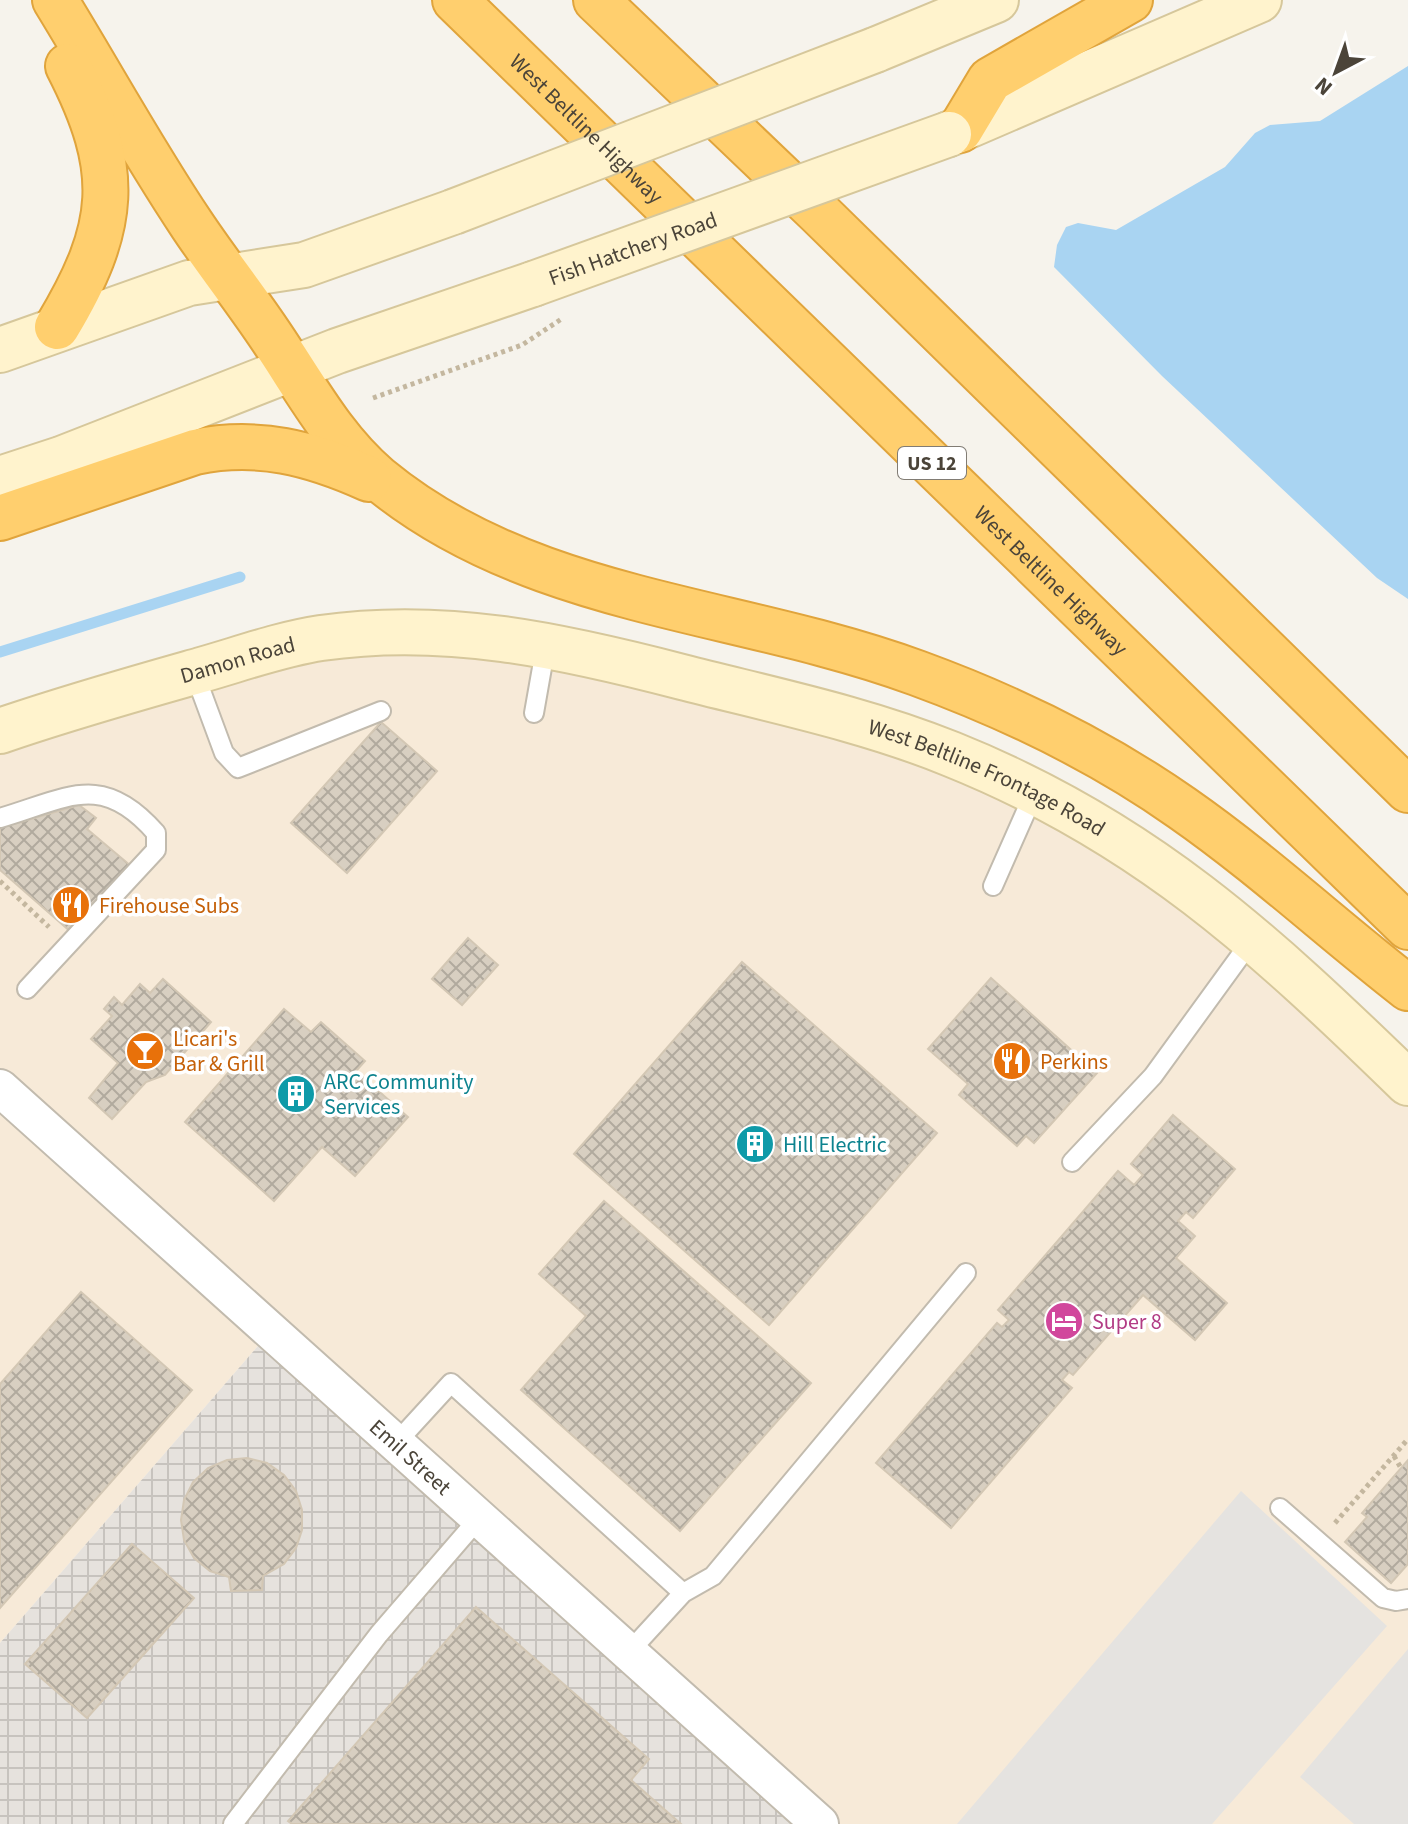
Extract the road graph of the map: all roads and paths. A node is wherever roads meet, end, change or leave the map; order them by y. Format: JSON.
{"nodes":[{"id":1,"x":34,"y":0,"type":"edge"},
{"id":2,"x":55,"y":0,"type":"edge"},
{"id":3,"x":455,"y":0,"type":"edge"},
{"id":4,"x":596,"y":0,"type":"edge"},
{"id":5,"x":642,"y":0,"type":"edge"},
{"id":6,"x":996,"y":0,"type":"edge"},
{"id":7,"x":1130,"y":0,"type":"edge"},
{"id":8,"x":1259,"y":0,"type":"edge"},
{"id":9,"x":712,"y":110,"type":"junction"},
{"id":10,"x":954,"y":132,"type":"junction"},
{"id":11,"x":231,"y":277,"type":"junction"},
{"id":12,"x":567,"y":316,"type":"dead end"},
{"id":13,"x":57,"y":327,"type":"junction"},
{"id":14,"x":0,"y":350,"type":"edge"},
{"id":15,"x":293,"y":369,"type":"junction"},
{"id":16,"x":373,"y":398,"type":"dead end"},
{"id":17,"x":0,"y":479,"type":"edge"},
{"id":18,"x":416,"y":507,"type":"junction"},
{"id":19,"x":0,"y":518,"type":"edge"},
{"id":20,"x":484,"y":634,"type":"joint"},
{"id":21,"x":546,"y":644,"type":"junction"},
{"id":22,"x":194,"y":672,"type":"junction"},
{"id":23,"x":381,"y":711,"type":"dead end"},
{"id":24,"x":534,"y":713,"type":"dead end"},
{"id":25,"x":0,"y":731,"type":"edge"},
{"id":26,"x":1408,"y":790,"type":"edge"},
{"id":27,"x":1035,"y":791,"type":"junction"},
{"id":28,"x":0,"y":818,"type":"edge"},
{"id":29,"x":0,"y":881,"type":"edge"},
{"id":30,"x":993,"y":886,"type":"dead end"},
{"id":31,"x":1408,"y":927,"type":"edge"},
{"id":32,"x":1254,"y":937,"type":"junction"},
{"id":33,"x":69,"y":944,"type":"junction"},
{"id":34,"x":1408,"y":988,"type":"edge"},
{"id":35,"x":27,"y":989,"type":"dead end"},
{"id":36,"x":1408,"y":1083,"type":"edge"},
{"id":37,"x":0,"y":1088,"type":"edge"},
{"id":38,"x":1072,"y":1162,"type":"dead end"},
{"id":39,"x":966,"y":1273,"type":"dead end"},
{"id":40,"x":1408,"y":1439,"type":"edge"},
{"id":41,"x":396,"y":1443,"type":"junction"},
{"id":42,"x":1394,"y":1456,"type":"junction"},
{"id":43,"x":1401,"y":1468,"type":"dead end"},
{"id":44,"x":1280,"y":1508,"type":"dead end"},
{"id":45,"x":479,"y":1518,"type":"junction"},
{"id":46,"x":1319,"y":1541,"type":"junction"},
{"id":47,"x":683,"y":1593,"type":"junction"},
{"id":48,"x":1408,"y":1599,"type":"edge"},
{"id":49,"x":628,"y":1653,"type":"junction"},
{"id":50,"x":233,"y":1824,"type":"edge"},
{"id":51,"x":820,"y":1824,"type":"edge"}],
"edges":[{"from":1,"to":13,"type":"highway"},
{"from":2,"to":11,"type":"highway"},
{"from":3,"to":31,"type":"highway","name":"West Beltline Highway","number":"US 12"},
{"from":4,"to":9,"type":"highway"},
{"from":5,"to":9,"type":"highway"},
{"from":6,"to":11,"type":"main road","bridge":true},
{"from":7,"to":10,"type":"highway"},
{"from":8,"to":10,"type":"main road","name":"Fish Hatchery Road"},
{"from":9,"to":26,"type":"highway"},
{"from":10,"to":15,"type":"main road","name":"Fish Hatchery Road","bridge":true},
{"from":11,"to":13,"type":"main road"},
{"from":11,"to":15,"type":"highway"},
{"from":12,"to":16,"type":"path"},
{"from":13,"to":14,"type":"main road"},
{"from":15,"to":17,"type":"main road","name":"Fish Hatchery Road"},
{"from":15,"to":18,"type":"highway"},
{"from":18,"to":19,"type":"highway"},
{"from":18,"to":34,"type":"highway"},
{"from":20,"to":21,"type":"main road","name":"West Beltline Frontage Road"},
{"from":20,"to":22,"type":"main road","name":"Damon Road"},
{"from":21,"to":24,"type":"lane"},
{"from":21,"to":27,"type":"main road","name":"West Beltline Frontage Road"},
{"from":22,"to":23,"type":"lane"},
{"from":22,"to":25,"type":"main road","name":"Damon Road"},
{"from":27,"to":30,"type":"lane"},
{"from":27,"to":32,"type":"main road","name":"West Beltline Frontage Road"},
{"from":28,"to":33,"type":"lane"},
{"from":29,"to":33,"type":"path"},
{"from":32,"to":36,"type":"main road","name":"West Beltline Frontage Road"},
{"from":32,"to":38,"type":"lane"},
{"from":33,"to":35,"type":"lane"},
{"from":37,"to":41,"type":"street","name":"Emil Street"},
{"from":39,"to":47,"type":"lane"},
{"from":40,"to":42,"type":"path"},
{"from":41,"to":45,"type":"street","name":"Emil Street"},
{"from":41,"to":47,"type":"lane"},
{"from":42,"to":43,"type":"path"},
{"from":42,"to":46,"type":"path"},
{"from":44,"to":46,"type":"lane"},
{"from":45,"to":49,"type":"street","name":"Emil Street"},
{"from":45,"to":50,"type":"lane"},
{"from":46,"to":48,"type":"lane"},
{"from":47,"to":49,"type":"lane"},
{"from":49,"to":51,"type":"street","name":"Emil Street"}]}
